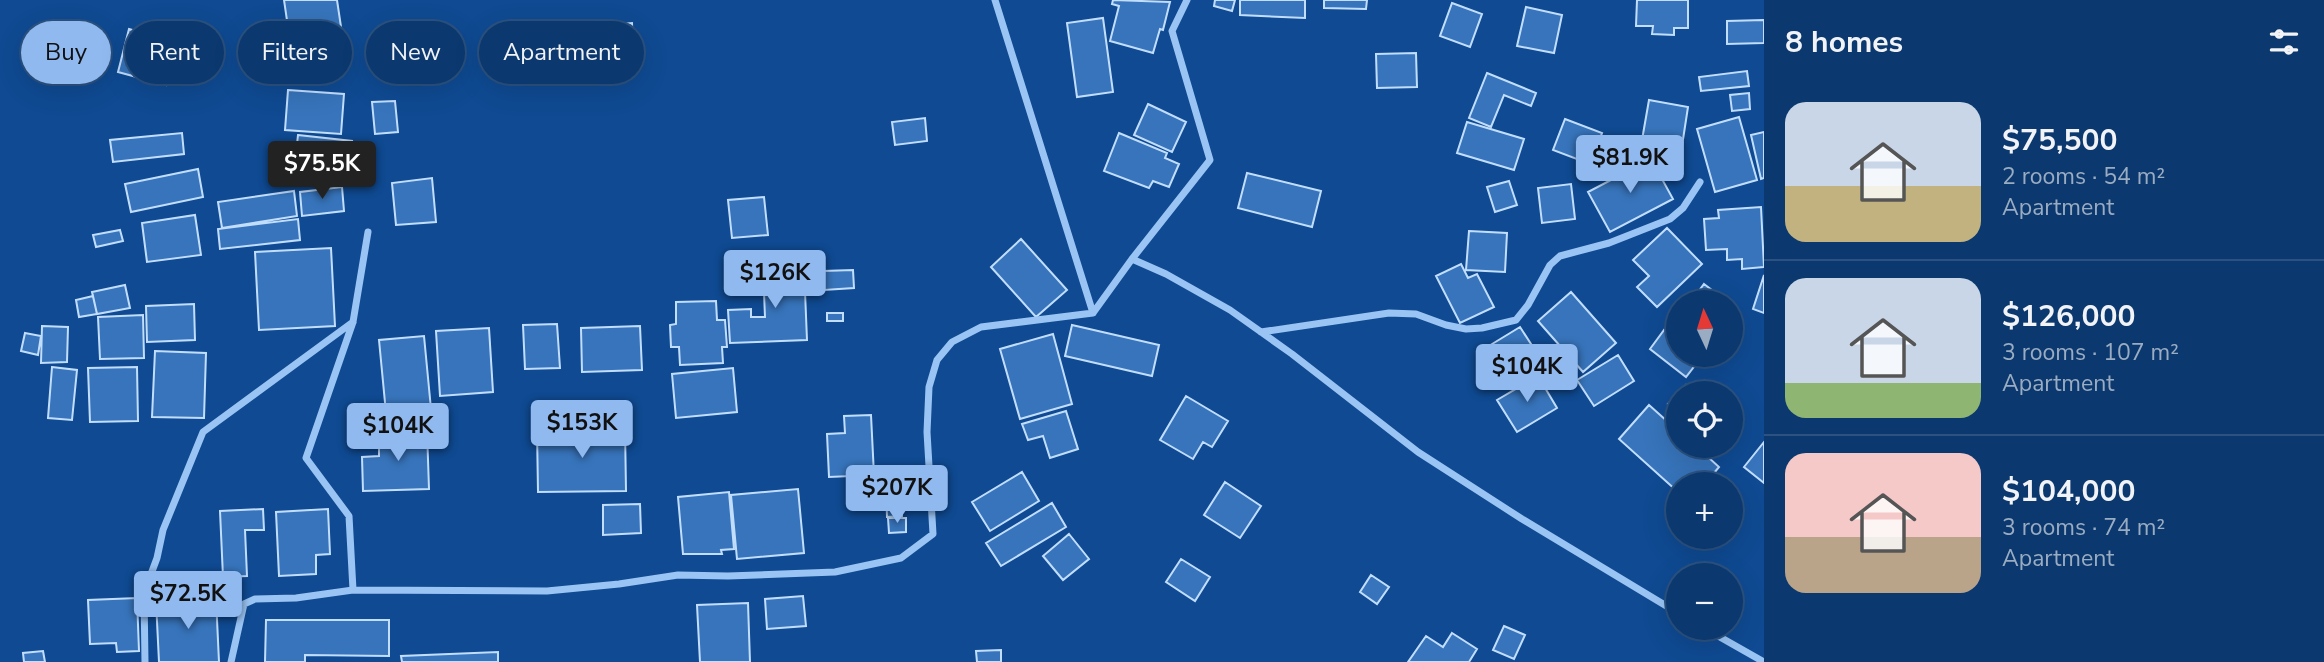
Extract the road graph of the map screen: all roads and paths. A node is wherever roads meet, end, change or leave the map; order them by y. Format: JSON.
{"nodes":[{"id":1,"x":995,"y":0,"type":"edge"},
{"id":2,"x":1187,"y":0,"type":"edge"},
{"id":3,"x":1700,"y":182,"type":"dead end"},
{"id":4,"x":368,"y":232,"type":"dead end"},
{"id":5,"x":1132,"y":259,"type":"junction"},
{"id":6,"x":1093,"y":313,"type":"junction"},
{"id":7,"x":353,"y":322,"type":"junction"},
{"id":8,"x":1261,"y":332,"type":"junction"},
{"id":9,"x":353,"y":590,"type":"junction"},
{"id":10,"x":1666,"y":606,"type":"edge"},
{"id":11,"x":1725,"y":640,"type":"edge"},
{"id":12,"x":145,"y":662,"type":"edge"},
{"id":13,"x":231,"y":662,"type":"edge"},
{"id":14,"x":1764,"y":662,"type":"edge"}],
"edges":[{"from":1,"to":6,"type":"street"},
{"from":2,"to":5,"type":"street"},
{"from":3,"to":8,"type":"street"},
{"from":4,"to":7,"type":"street"},
{"from":5,"to":6,"type":"street"},
{"from":5,"to":8,"type":"street"},
{"from":6,"to":9,"type":"street"},
{"from":7,"to":9,"type":"street"},
{"from":7,"to":12,"type":"street"},
{"from":8,"to":10,"type":"street"},
{"from":9,"to":13,"type":"street"},
{"from":11,"to":14,"type":"street"}]}
